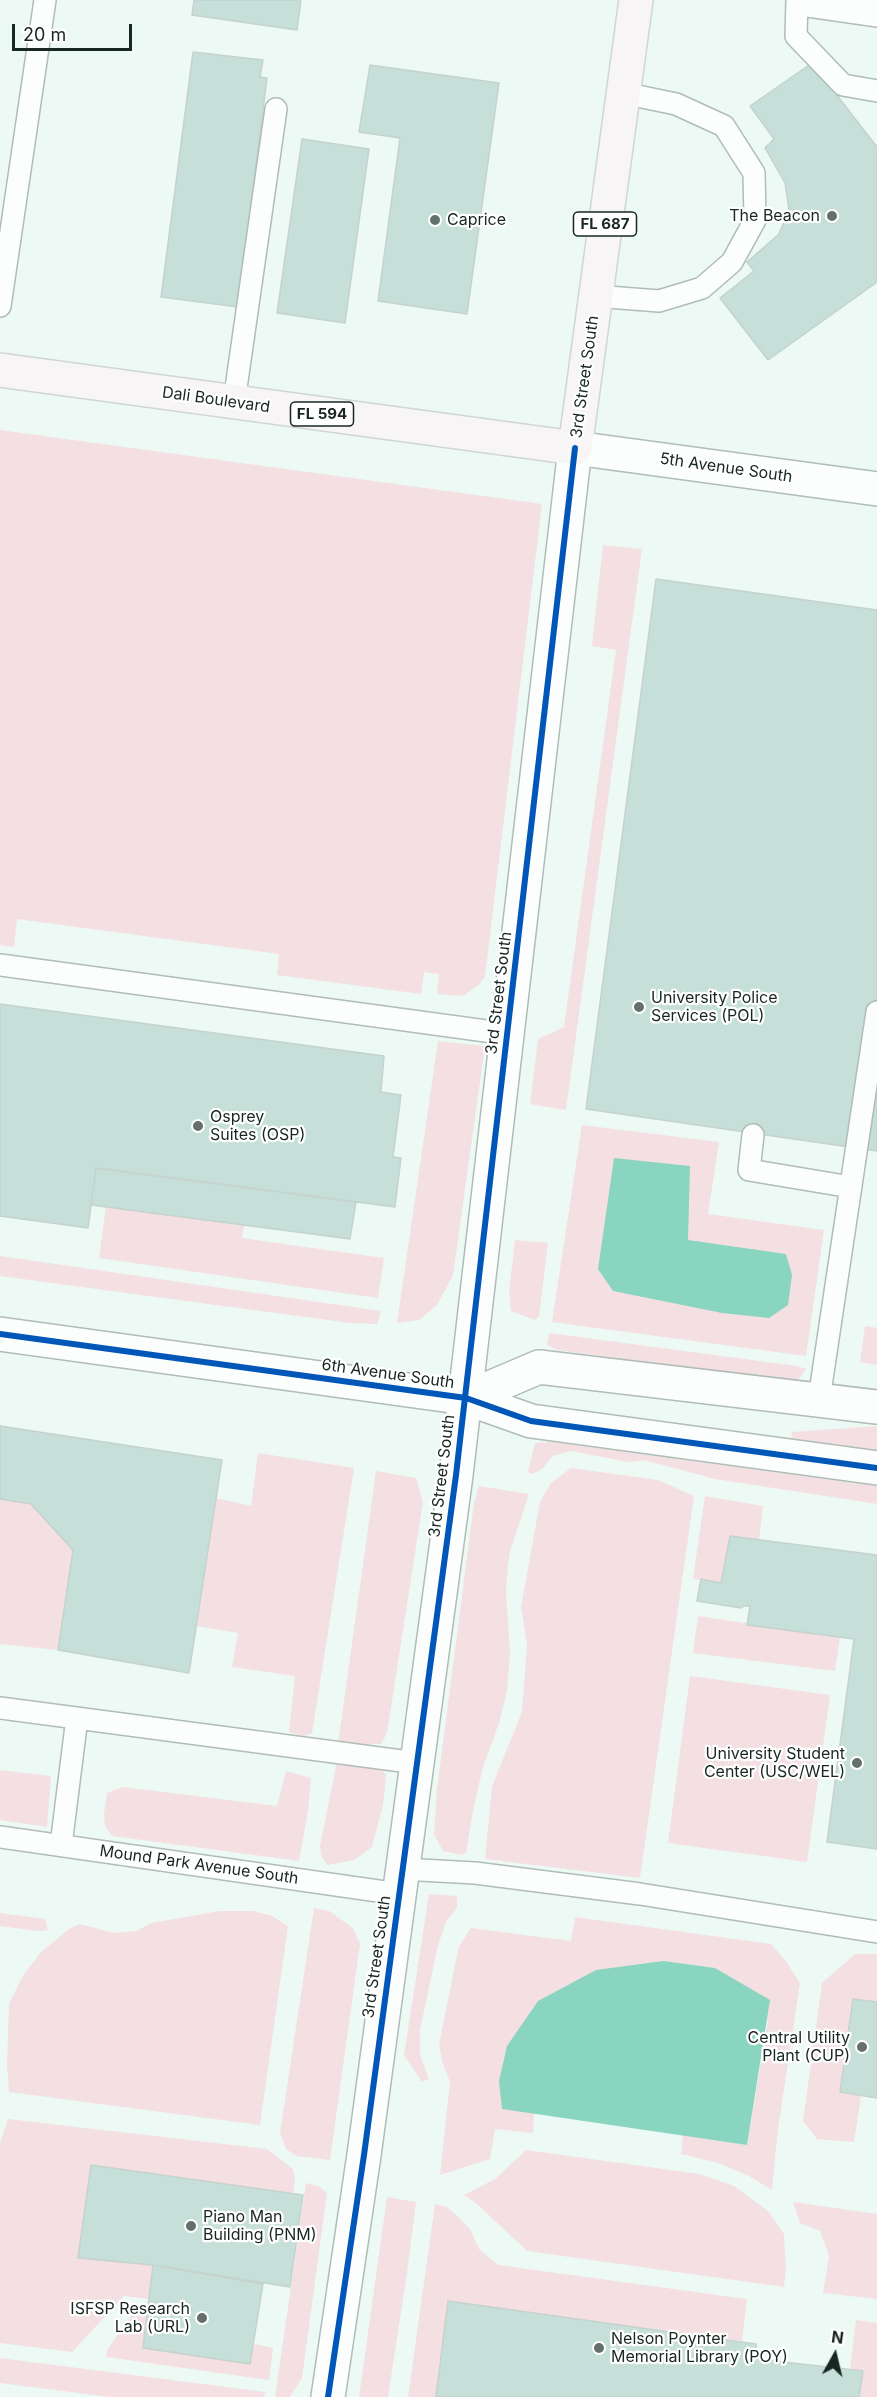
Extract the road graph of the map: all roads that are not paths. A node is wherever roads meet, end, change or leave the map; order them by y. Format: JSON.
{"nodes":[{"id":1,"x":45,"y":0,"type":"edge"},
{"id":2,"x":636,"y":0,"type":"edge"},
{"id":3,"x":797,"y":0,"type":"edge"},
{"id":4,"x":807,"y":0,"type":"edge"},
{"id":5,"x":877,"y":9,"type":"edge"},
{"id":6,"x":877,"y":91,"type":"edge"},
{"id":7,"x":623,"y":93,"type":"junction"},
{"id":8,"x":276,"y":109,"type":"dead end"},
{"id":9,"x":595,"y":296,"type":"junction"},
{"id":10,"x":0,"y":306,"type":"edge"},
{"id":11,"x":0,"y":370,"type":"edge"},
{"id":12,"x":234,"y":402,"type":"junction"},
{"id":13,"x":575,"y":448,"type":"junction"},
{"id":14,"x":877,"y":489,"type":"edge"},
{"id":15,"x":0,"y":965,"type":"edge"},
{"id":16,"x":877,"y":1012,"type":"edge"},
{"id":17,"x":508,"y":1034,"type":"junction"},
{"id":18,"x":753,"y":1135,"type":"dead end"},
{"id":19,"x":851,"y":1187,"type":"junction"},
{"id":20,"x":0,"y":1334,"type":"edge"},
{"id":21,"x":466,"y":1398,"type":"junction"},
{"id":22,"x":819,"y":1400,"type":"junction"},
{"id":23,"x":877,"y":1407,"type":"edge"},
{"id":24,"x":877,"y":1468,"type":"edge"},
{"id":25,"x":0,"y":1708,"type":"edge"},
{"id":26,"x":77,"y":1718,"type":"junction"},
{"id":27,"x":417,"y":1763,"type":"junction"},
{"id":28,"x":0,"y":1837,"type":"edge"},
{"id":29,"x":62,"y":1845,"type":"junction"},
{"id":30,"x":401,"y":1882,"type":"junction"},
{"id":31,"x":877,"y":1932,"type":"edge"},
{"id":32,"x":328,"y":2397,"type":"edge"}],
"edges":[{"from":1,"to":10,"type":"lane"},
{"from":2,"to":7,"type":"main road","name":"3rd Street South","number":"FL 687"},
{"from":3,"to":6,"type":"lane"},
{"from":4,"to":5,"type":"street"},
{"from":7,"to":9,"type":"main road","name":"3rd Street South","number":"FL 687"},
{"from":7,"to":9,"type":"lane"},
{"from":8,"to":12,"type":"lane"},
{"from":9,"to":13,"type":"main road","name":"3rd Street South","number":"FL 687"},
{"from":11,"to":12,"type":"main road","name":"Dali Boulevard","number":"FL 594"},
{"from":12,"to":13,"type":"main road","name":"Dali Boulevard","number":"FL 594"},
{"from":13,"to":14,"type":"street","name":"5th Avenue South"},
{"from":13,"to":17,"type":"street","name":"3rd Street South"},
{"from":15,"to":17,"type":"lane"},
{"from":16,"to":19,"type":"lane"},
{"from":17,"to":21,"type":"street","name":"3rd Street South"},
{"from":18,"to":19,"type":"lane"},
{"from":19,"to":22,"type":"lane"},
{"from":20,"to":21,"type":"street","name":"6th Avenue South"},
{"from":21,"to":22,"type":"street","name":"6th Avenue South"},
{"from":21,"to":24,"type":"street","name":"6th Avenue South"},
{"from":21,"to":27,"type":"street","name":"3rd Street South"},
{"from":22,"to":23,"type":"street","name":"6th Avenue South"},
{"from":25,"to":26,"type":"lane"},
{"from":26,"to":27,"type":"lane"},
{"from":26,"to":29,"type":"lane"},
{"from":27,"to":30,"type":"street","name":"3rd Street South"},
{"from":28,"to":29,"type":"lane","name":"Mound Park Avenue South"},
{"from":29,"to":30,"type":"lane","name":"Mound Park Avenue South"},
{"from":30,"to":31,"type":"lane","name":"Mound Park Avenue South"},
{"from":30,"to":32,"type":"street","name":"3rd Street South"}]}
